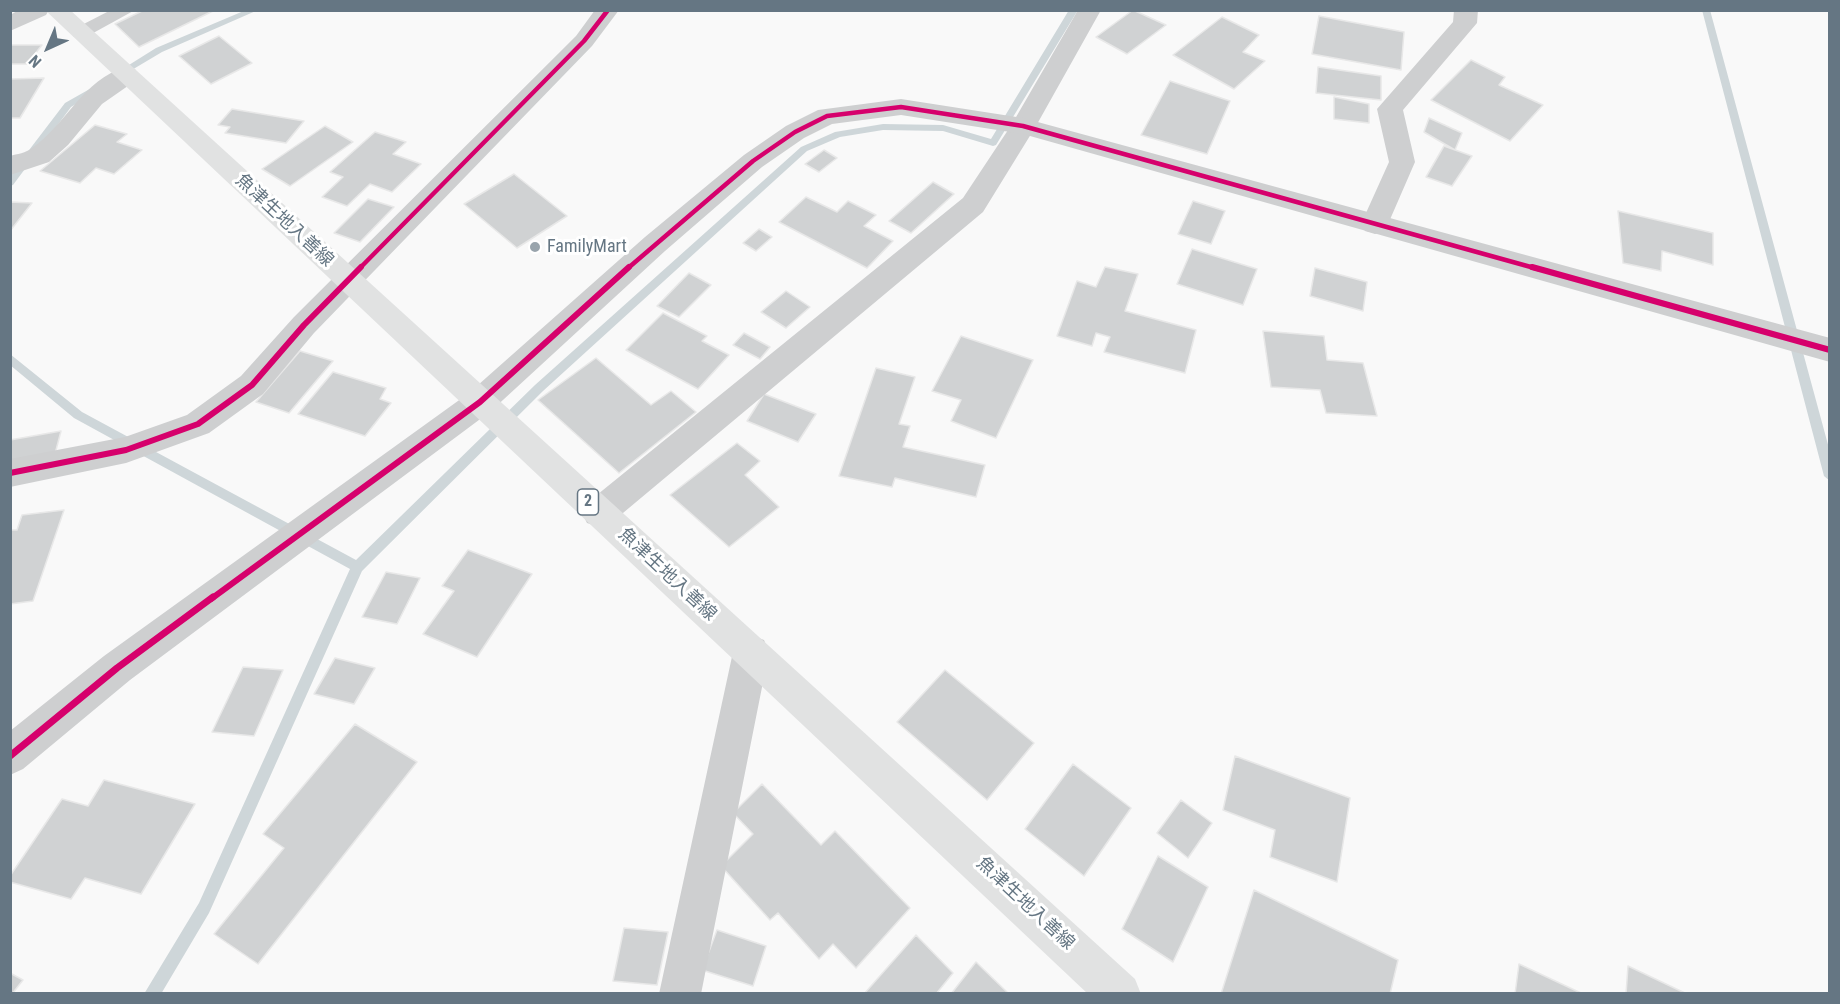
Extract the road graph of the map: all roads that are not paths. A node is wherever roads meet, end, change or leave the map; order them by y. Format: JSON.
{"nodes":[{"id":1,"x":38,"y":10,"type":"edge"},
{"id":2,"x":56,"y":10,"type":"edge"},
{"id":3,"x":126,"y":10,"type":"edge"},
{"id":4,"x":608,"y":10,"type":"edge"},
{"id":5,"x":1090,"y":10,"type":"edge"},
{"id":6,"x":1466,"y":10,"type":"edge"},
{"id":7,"x":10,"y":24,"type":"edge"},
{"id":8,"x":80,"y":33,"type":"junction"},
{"id":9,"x":126,"y":75,"type":"junction"},
{"id":10,"x":1023,"y":126,"type":"junction"},
{"id":11,"x":10,"y":166,"type":"edge"},
{"id":12,"x":1375,"y":224,"type":"junction"},
{"id":13,"x":349,"y":280,"type":"junction"},
{"id":14,"x":1830,"y":350,"type":"edge"},
{"id":15,"x":480,"y":402,"type":"junction"},
{"id":16,"x":10,"y":473,"type":"edge"},
{"id":17,"x":599,"y":513,"type":"junction"},
{"id":18,"x":751,"y":652,"type":"junction"},
{"id":19,"x":10,"y":756,"type":"edge"},
{"id":20,"x":680,"y":993,"type":"edge"},
{"id":21,"x":1120,"y":993,"type":"edge"}],
"edges":[{"from":1,"to":7,"type":"street"},
{"from":2,"to":8,"type":"main road","name":"魚津生地入善線","number":"2"},
{"from":3,"to":8,"type":"lane"},
{"from":4,"to":13,"type":"street"},
{"from":5,"to":10,"type":"street"},
{"from":6,"to":12,"type":"street"},
{"from":8,"to":9,"type":"main road","name":"魚津生地入善線","number":"2"},
{"from":9,"to":11,"type":"street"},
{"from":9,"to":13,"type":"main road","name":"魚津生地入善線","number":"2"},
{"from":10,"to":12,"type":"street"},
{"from":10,"to":15,"type":"street"},
{"from":10,"to":17,"type":"street"},
{"from":12,"to":14,"type":"street"},
{"from":13,"to":15,"type":"main road","name":"魚津生地入善線","number":"2"},
{"from":13,"to":16,"type":"street"},
{"from":15,"to":17,"type":"main road","name":"魚津生地入善線","number":"2"},
{"from":15,"to":19,"type":"street"},
{"from":17,"to":18,"type":"main road","name":"魚津生地入善線","number":"2"},
{"from":18,"to":20,"type":"street"},
{"from":18,"to":21,"type":"main road","name":"魚津生地入善線","number":"2"}]}
